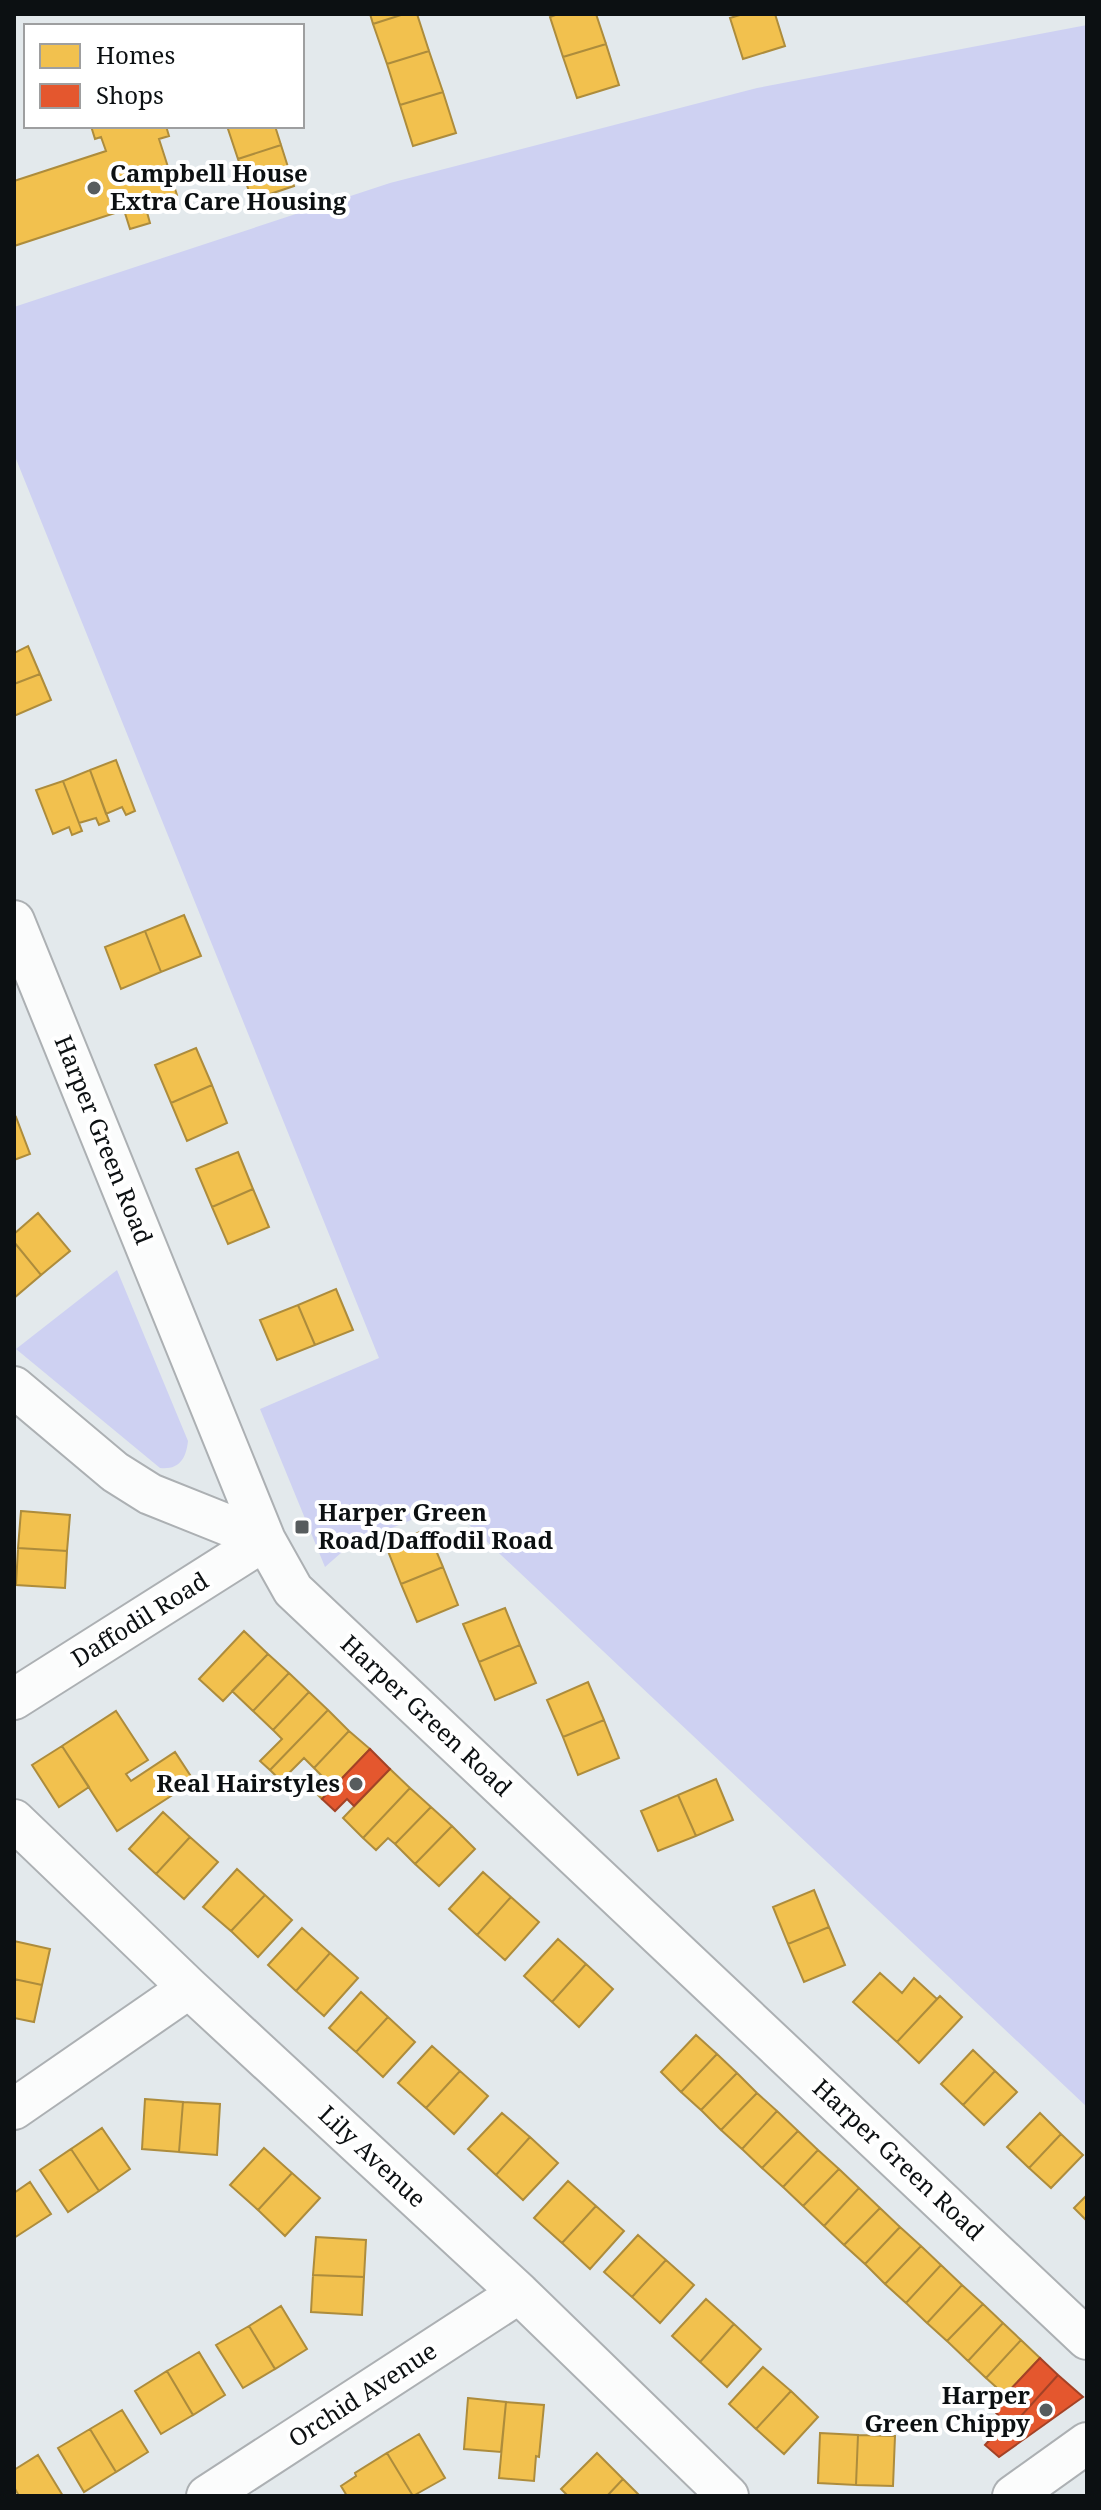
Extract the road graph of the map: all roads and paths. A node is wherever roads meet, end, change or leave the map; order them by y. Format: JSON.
{"nodes":[{"id":1,"x":14,"y":921,"type":"edge"},
{"id":2,"x":14,"y":1387,"type":"edge"},
{"id":3,"x":265,"y":1540,"type":"junction"},
{"id":4,"x":14,"y":1699,"type":"edge"},
{"id":5,"x":14,"y":1820,"type":"edge"},
{"id":6,"x":189,"y":1988,"type":"junction"},
{"id":7,"x":14,"y":2109,"type":"edge"},
{"id":8,"x":519,"y":2293,"type":"junction"},
{"id":9,"x":1087,"y":2339,"type":"edge"},
{"id":10,"x":1087,"y":2443,"type":"edge"},
{"id":11,"x":207,"y":2496,"type":"edge"},
{"id":12,"x":728,"y":2496,"type":"edge"},
{"id":13,"x":1013,"y":2496,"type":"edge"}],
"edges":[{"from":1,"to":3,"type":"street","name":"Harper Green Road"},
{"from":2,"to":3,"type":"street"},
{"from":3,"to":4,"type":"street","name":"Daffodil Road"},
{"from":3,"to":9,"type":"street","name":"Harper Green Road"},
{"from":5,"to":6,"type":"street","name":"Lily Avenue"},
{"from":6,"to":7,"type":"street"},
{"from":6,"to":8,"type":"street","name":"Lily Avenue"},
{"from":8,"to":11,"type":"street","name":"Orchid Avenue"},
{"from":8,"to":12,"type":"street","name":"Lily Avenue"},
{"from":10,"to":13,"type":"street"}]}
